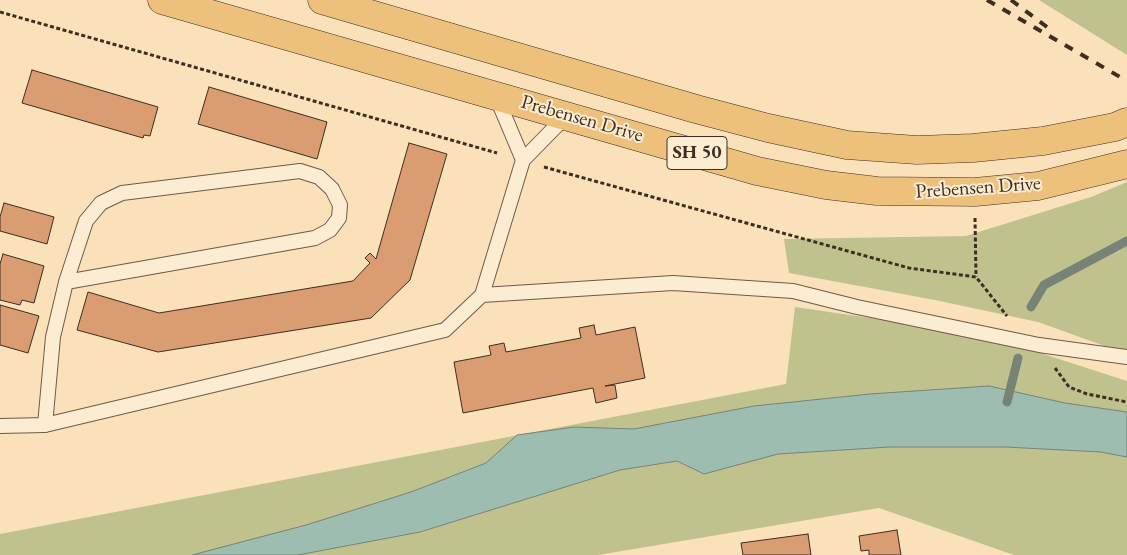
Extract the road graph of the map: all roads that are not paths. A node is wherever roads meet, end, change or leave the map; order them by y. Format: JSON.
{"nodes":[{"id":1,"x":162,"y":0,"type":"edge"},
{"id":2,"x":322,"y":0,"type":"edge"},
{"id":3,"x":495,"y":94,"type":"junction"},
{"id":4,"x":567,"y":115,"type":"junction"},
{"id":5,"x":1127,"y":122,"type":"edge"},
{"id":6,"x":523,"y":160,"type":"junction"},
{"id":7,"x":1127,"y":164,"type":"edge"},
{"id":8,"x":66,"y":282,"type":"junction"},
{"id":9,"x":482,"y":295,"type":"junction"},
{"id":10,"x":1127,"y":358,"type":"edge"},
{"id":11,"x":44,"y":425,"type":"junction"},
{"id":12,"x":0,"y":426,"type":"edge"}],
"edges":[{"from":1,"to":3,"type":"main road","name":"Prebensen Drive","number":"SH 50"},
{"from":2,"to":5,"type":"main road","name":"Prebensen Drive","number":"SH 50"},
{"from":3,"to":4,"type":"main road","name":"Prebensen Drive","number":"SH 50"},
{"from":3,"to":6,"type":"lane"},
{"from":4,"to":6,"type":"lane"},
{"from":4,"to":7,"type":"main road","name":"Prebensen Drive","number":"SH 50"},
{"from":6,"to":9,"type":"lane"},
{"from":8,"to":8,"type":"lane"},
{"from":8,"to":11,"type":"lane"},
{"from":9,"to":10,"type":"lane"},
{"from":9,"to":11,"type":"lane"},
{"from":11,"to":12,"type":"lane"}]}
